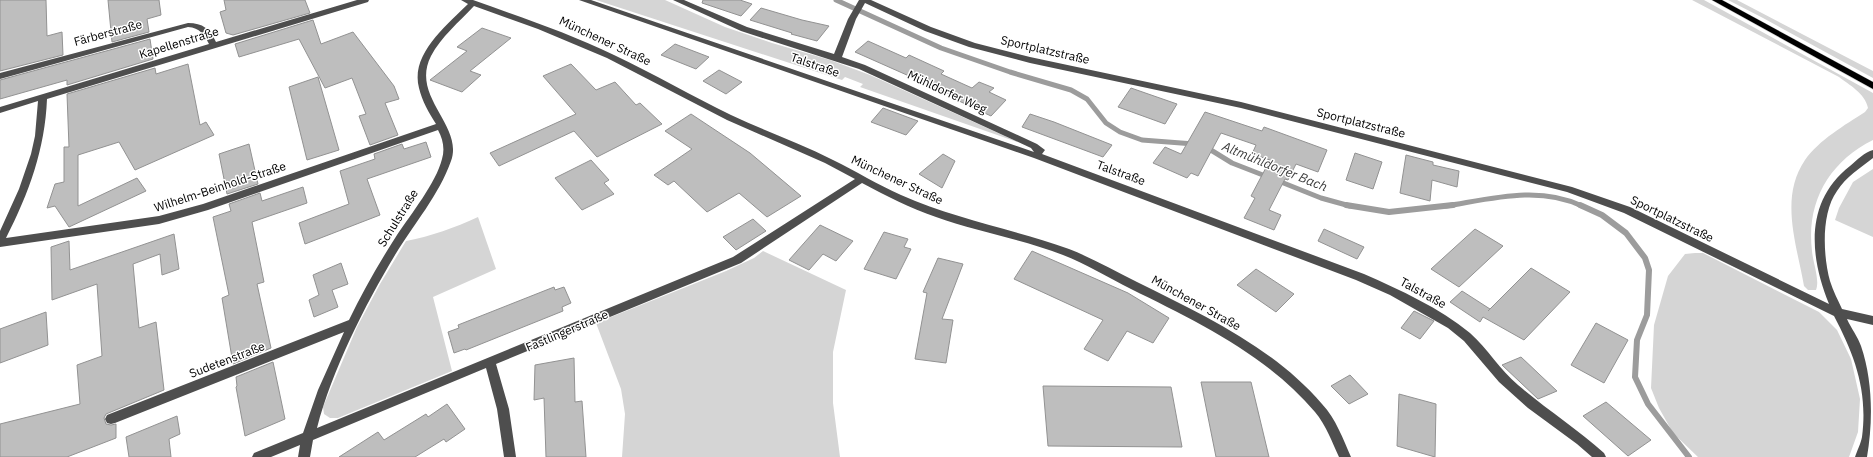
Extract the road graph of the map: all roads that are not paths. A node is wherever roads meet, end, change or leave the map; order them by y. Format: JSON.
{"nodes":[{"id":1,"x":365,"y":0,"type":"edge"},
{"id":2,"x":583,"y":0,"type":"edge"},
{"id":3,"x":677,"y":0,"type":"edge"},
{"id":4,"x":1716,"y":0,"type":"edge"},
{"id":5,"x":863,"y":1,"type":"edge"},
{"id":6,"x":469,"y":2,"type":"edge"},
{"id":7,"x":214,"y":45,"type":"junction"},
{"id":8,"x":837,"y":58,"type":"junction"},
{"id":9,"x":0,"y":76,"type":"edge"},
{"id":10,"x":1873,"y":86,"type":"edge"},
{"id":11,"x":44,"y":97,"type":"junction"},
{"id":12,"x":0,"y":110,"type":"edge"},
{"id":13,"x":440,"y":126,"type":"junction"},
{"id":14,"x":1873,"y":153,"type":"edge"},
{"id":15,"x":1038,"y":156,"type":"junction"},
{"id":16,"x":862,"y":178,"type":"junction"},
{"id":17,"x":0,"y":242,"type":"edge"},
{"id":18,"x":1838,"y":313,"type":"junction"},
{"id":19,"x":1873,"y":321,"type":"edge"},
{"id":20,"x":351,"y":324,"type":"junction"},
{"id":21,"x":490,"y":363,"type":"junction"},
{"id":22,"x":111,"y":419,"type":"dead end"},
{"id":23,"x":307,"y":437,"type":"junction"},
{"id":24,"x":258,"y":457,"type":"edge"},
{"id":25,"x":304,"y":457,"type":"edge"},
{"id":26,"x":510,"y":457,"type":"edge"},
{"id":27,"x":1346,"y":457,"type":"edge"},
{"id":28,"x":1600,"y":457,"type":"edge"},
{"id":29,"x":1861,"y":457,"type":"edge"}],
"edges":[{"from":1,"to":7,"type":"street","name":"Kapellenstraße"},
{"from":2,"to":15,"type":"street","name":"Talstraße"},
{"from":3,"to":8,"type":"street","name":"Mühldorfer Weg"},
{"from":4,"to":10,"type":"main road"},
{"from":5,"to":8,"type":"street"},
{"from":5,"to":18,"type":"street","name":"Sportplatzstraße"},
{"from":6,"to":13,"type":"street","name":"Schulstraße"},
{"from":6,"to":16,"type":"street","name":"Münchener Straße"},
{"from":7,"to":9,"type":"street","name":"Färberstraße"},
{"from":7,"to":11,"type":"street","name":"Kapellenstraße"},
{"from":8,"to":15,"type":"street","name":"Mühldorfer Weg"},
{"from":11,"to":12,"type":"street","name":"Kapellenstraße"},
{"from":11,"to":17,"type":"street"},
{"from":13,"to":17,"type":"street","name":"Wilhelm-Beinhold-Straße"},
{"from":13,"to":20,"type":"street","name":"Schulstraße"},
{"from":14,"to":18,"type":"street"},
{"from":15,"to":28,"type":"street","name":"Talstraße"},
{"from":16,"to":21,"type":"street","name":"Fastlingerstraße"},
{"from":16,"to":27,"type":"street","name":"Münchener Straße"},
{"from":18,"to":19,"type":"street","name":"Sportplatzstraße"},
{"from":18,"to":29,"type":"street"},
{"from":20,"to":22,"type":"street","name":"Sudetenstraße"},
{"from":20,"to":23,"type":"street","name":"Schulstraße"},
{"from":21,"to":23,"type":"street","name":"Fastlingerstraße"},
{"from":21,"to":26,"type":"street"},
{"from":23,"to":24,"type":"street","name":"Fastlingerstraße"},
{"from":23,"to":25,"type":"street","name":"Schulstraße"}]}
